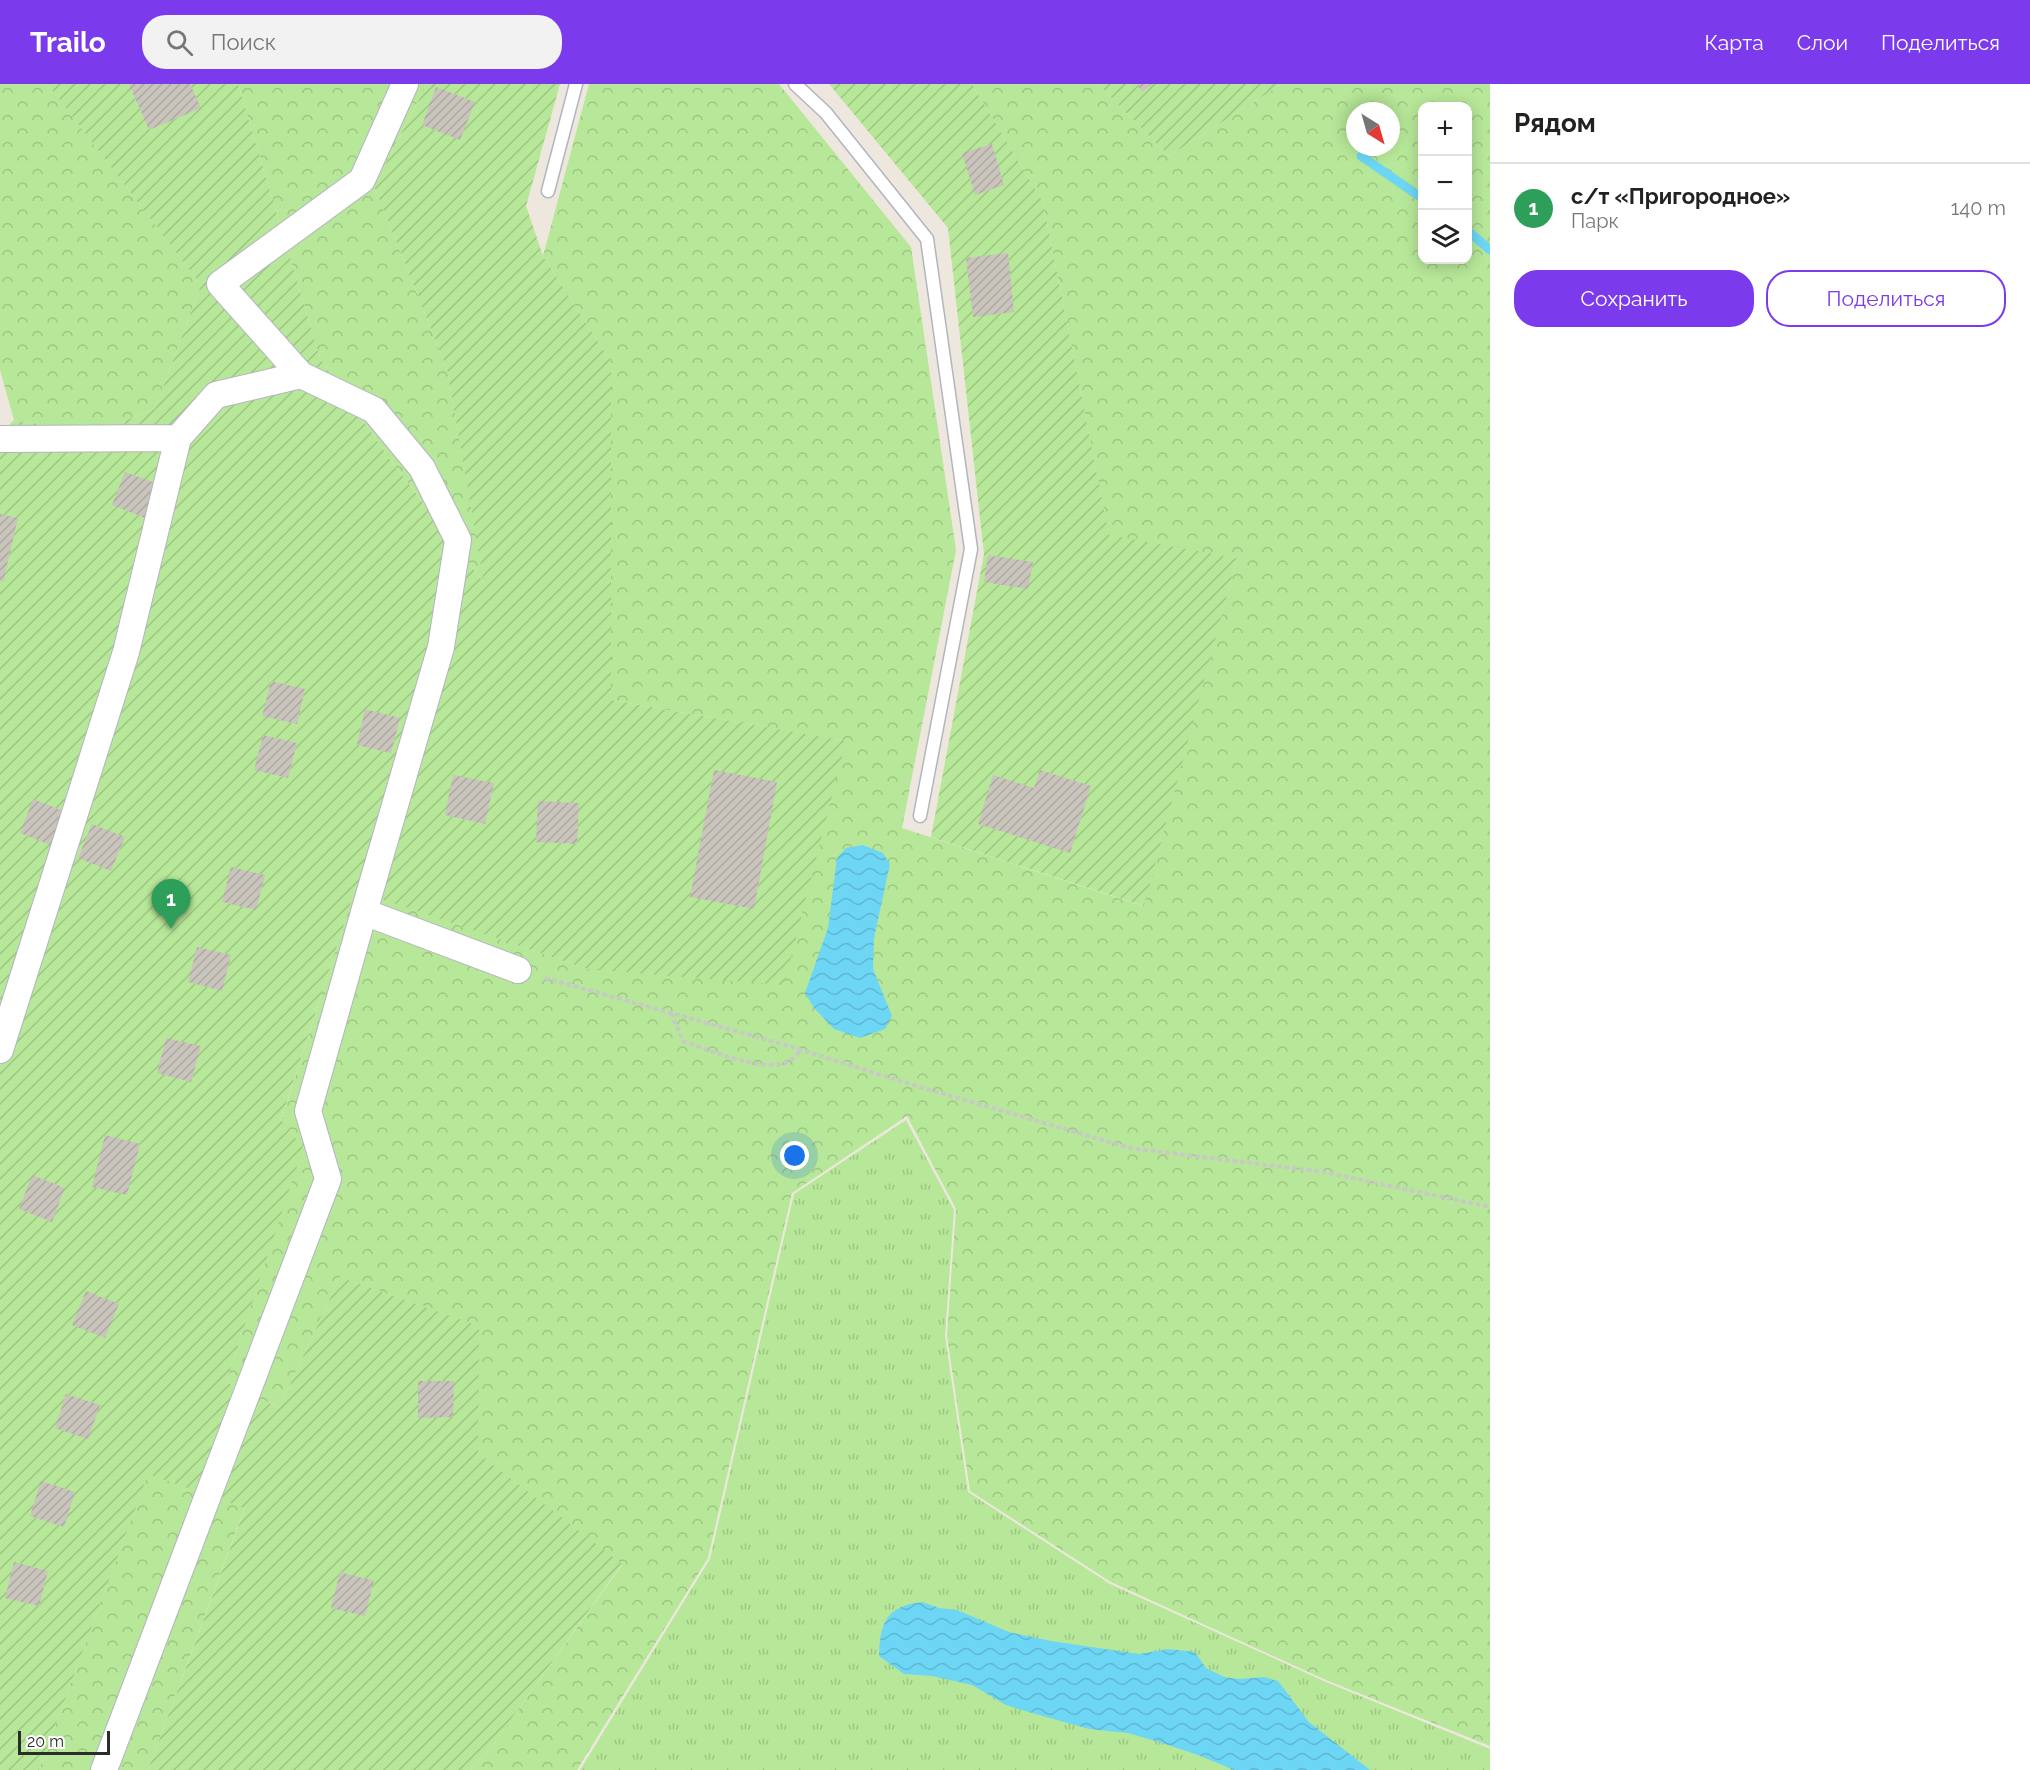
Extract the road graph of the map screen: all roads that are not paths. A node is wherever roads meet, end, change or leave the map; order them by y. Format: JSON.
{"nodes":[{"id":1,"x":405,"y":84,"type":"edge"},
{"id":2,"x":576,"y":84,"type":"edge"},
{"id":3,"x":795,"y":84,"type":"edge"},
{"id":4,"x":548,"y":191,"type":"dead end"},
{"id":5,"x":301,"y":375,"type":"junction"},
{"id":6,"x":178,"y":438,"type":"junction"},
{"id":7,"x":0,"y":439,"type":"edge"},
{"id":8,"x":920,"y":816,"type":"dead end"},
{"id":9,"x":364,"y":912,"type":"junction"},
{"id":10,"x":518,"y":970,"type":"road end"},
{"id":11,"x":0,"y":1050,"type":"edge"},
{"id":12,"x":104,"y":1770,"type":"edge"}],
"edges":[{"from":1,"to":5,"type":"street"},
{"from":2,"to":4,"type":"lane"},
{"from":3,"to":8,"type":"lane"},
{"from":5,"to":6,"type":"street"},
{"from":5,"to":9,"type":"street"},
{"from":6,"to":7,"type":"street"},
{"from":6,"to":11,"type":"street"},
{"from":9,"to":10,"type":"street"},
{"from":9,"to":12,"type":"street"}]}
